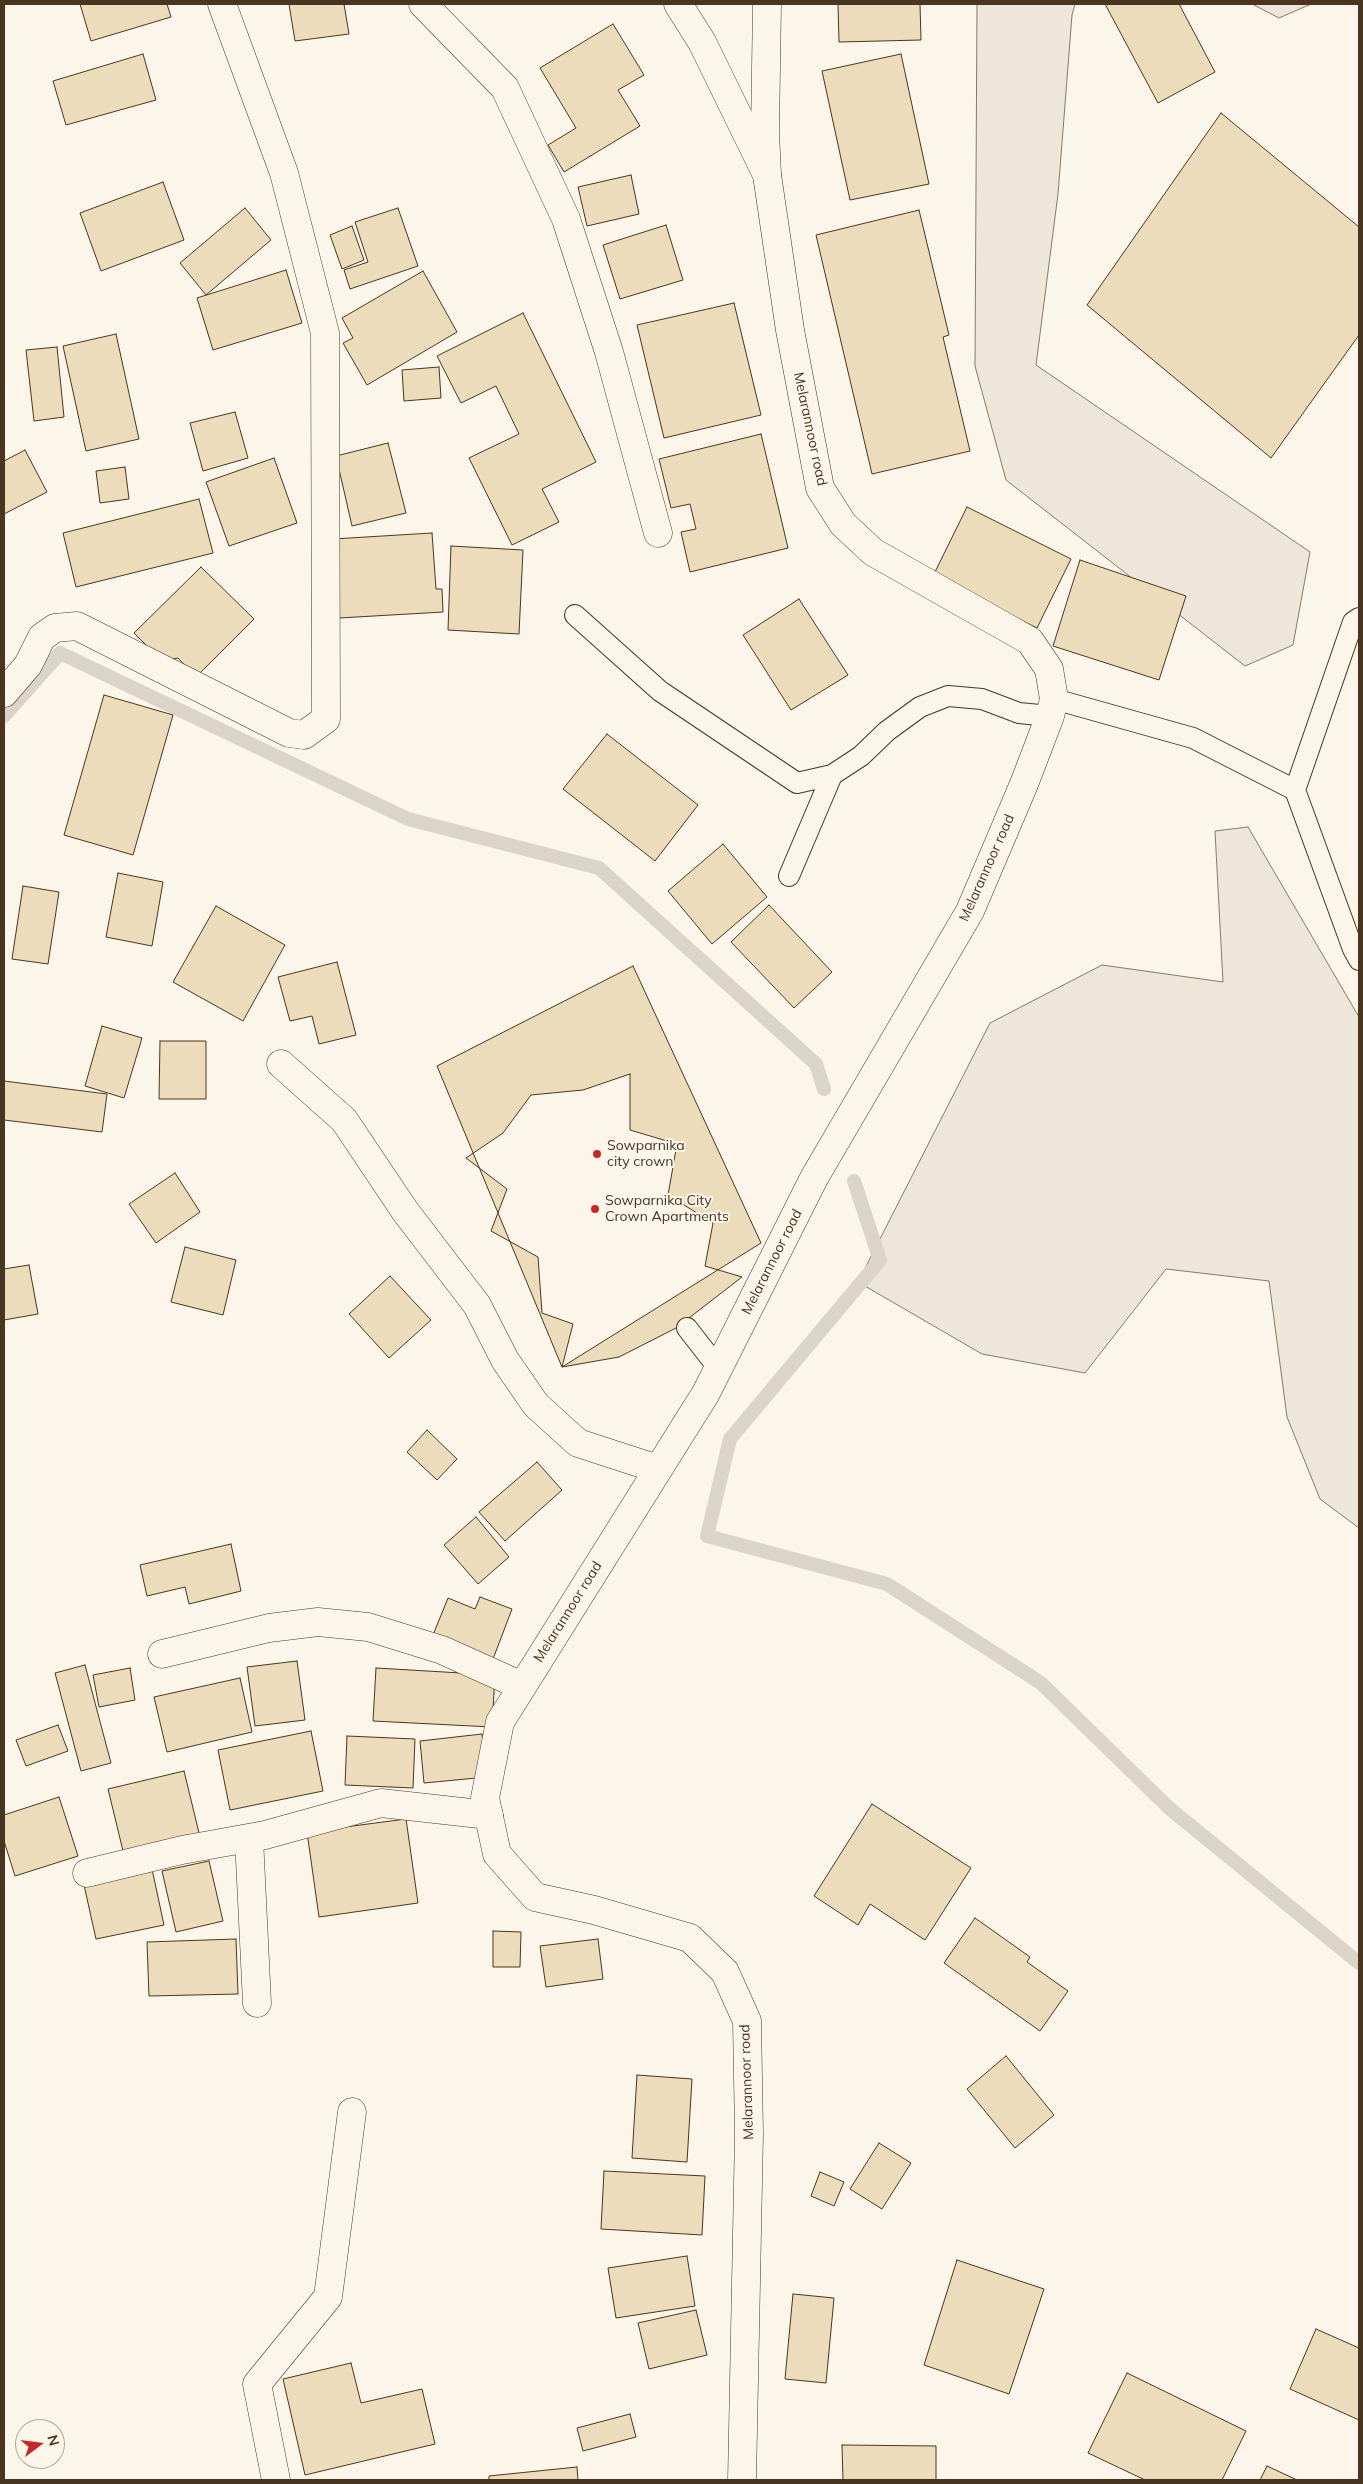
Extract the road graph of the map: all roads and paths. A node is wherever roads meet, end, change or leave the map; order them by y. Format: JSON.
{"nodes":[{"id":1,"x":222,"y":4,"type":"edge"},
{"id":2,"x":423,"y":4,"type":"edge"},
{"id":3,"x":678,"y":4,"type":"edge"},
{"id":4,"x":767,"y":4,"type":"edge"},
{"id":5,"x":767,"y":175,"type":"junction"},
{"id":6,"x":658,"y":534,"type":"dead end"},
{"id":7,"x":575,"y":615,"type":"dead end"},
{"id":8,"x":1359,"y":618,"type":"edge"},
{"id":9,"x":4,"y":693,"type":"edge"},
{"id":10,"x":1052,"y":708,"type":"junction"},
{"id":11,"x":832,"y":775,"type":"junction"},
{"id":12,"x":1295,"y":790,"type":"junction"},
{"id":13,"x":789,"y":876,"type":"dead end"},
{"id":14,"x":1359,"y":960,"type":"edge"},
{"id":15,"x":280,"y":1064,"type":"dead end"},
{"id":16,"x":687,"y":1328,"type":"dead end"},
{"id":17,"x":719,"y":1369,"type":"junction"},
{"id":18,"x":658,"y":1469,"type":"junction"},
{"id":19,"x":162,"y":1654,"type":"dead end"},
{"id":20,"x":522,"y":1686,"type":"junction"},
{"id":21,"x":489,"y":1815,"type":"junction"},
{"id":22,"x":249,"y":1838,"type":"junction"},
{"id":23,"x":86,"y":1873,"type":"dead end"},
{"id":24,"x":257,"y":2003,"type":"dead end"},
{"id":25,"x":352,"y":2112,"type":"dead end"},
{"id":26,"x":276,"y":2480,"type":"edge"},
{"id":27,"x":742,"y":2480,"type":"edge"}],
"edges":[{"from":1,"to":9,"type":"street"},
{"from":2,"to":6,"type":"street"},
{"from":3,"to":5,"type":"street"},
{"from":4,"to":5,"type":"street","name":"Melarannoor road"},
{"from":5,"to":10,"type":"street","name":"Melarannoor road"},
{"from":7,"to":11,"type":"lane"},
{"from":8,"to":12,"type":"lane"},
{"from":10,"to":11,"type":"lane"},
{"from":10,"to":12,"type":"lane"},
{"from":10,"to":17,"type":"street","name":"Melarannoor road"},
{"from":11,"to":13,"type":"lane"},
{"from":12,"to":14,"type":"lane"},
{"from":15,"to":18,"type":"street"},
{"from":16,"to":17,"type":"lane"},
{"from":17,"to":18,"type":"street","name":"Melarannoor road"},
{"from":18,"to":20,"type":"street","name":"Melarannoor road"},
{"from":19,"to":20,"type":"street"},
{"from":20,"to":21,"type":"street","name":"Melarannoor road"},
{"from":21,"to":22,"type":"street"},
{"from":21,"to":27,"type":"street","name":"Melarannoor road"},
{"from":22,"to":23,"type":"street"},
{"from":22,"to":24,"type":"street"},
{"from":25,"to":26,"type":"street"}]}
